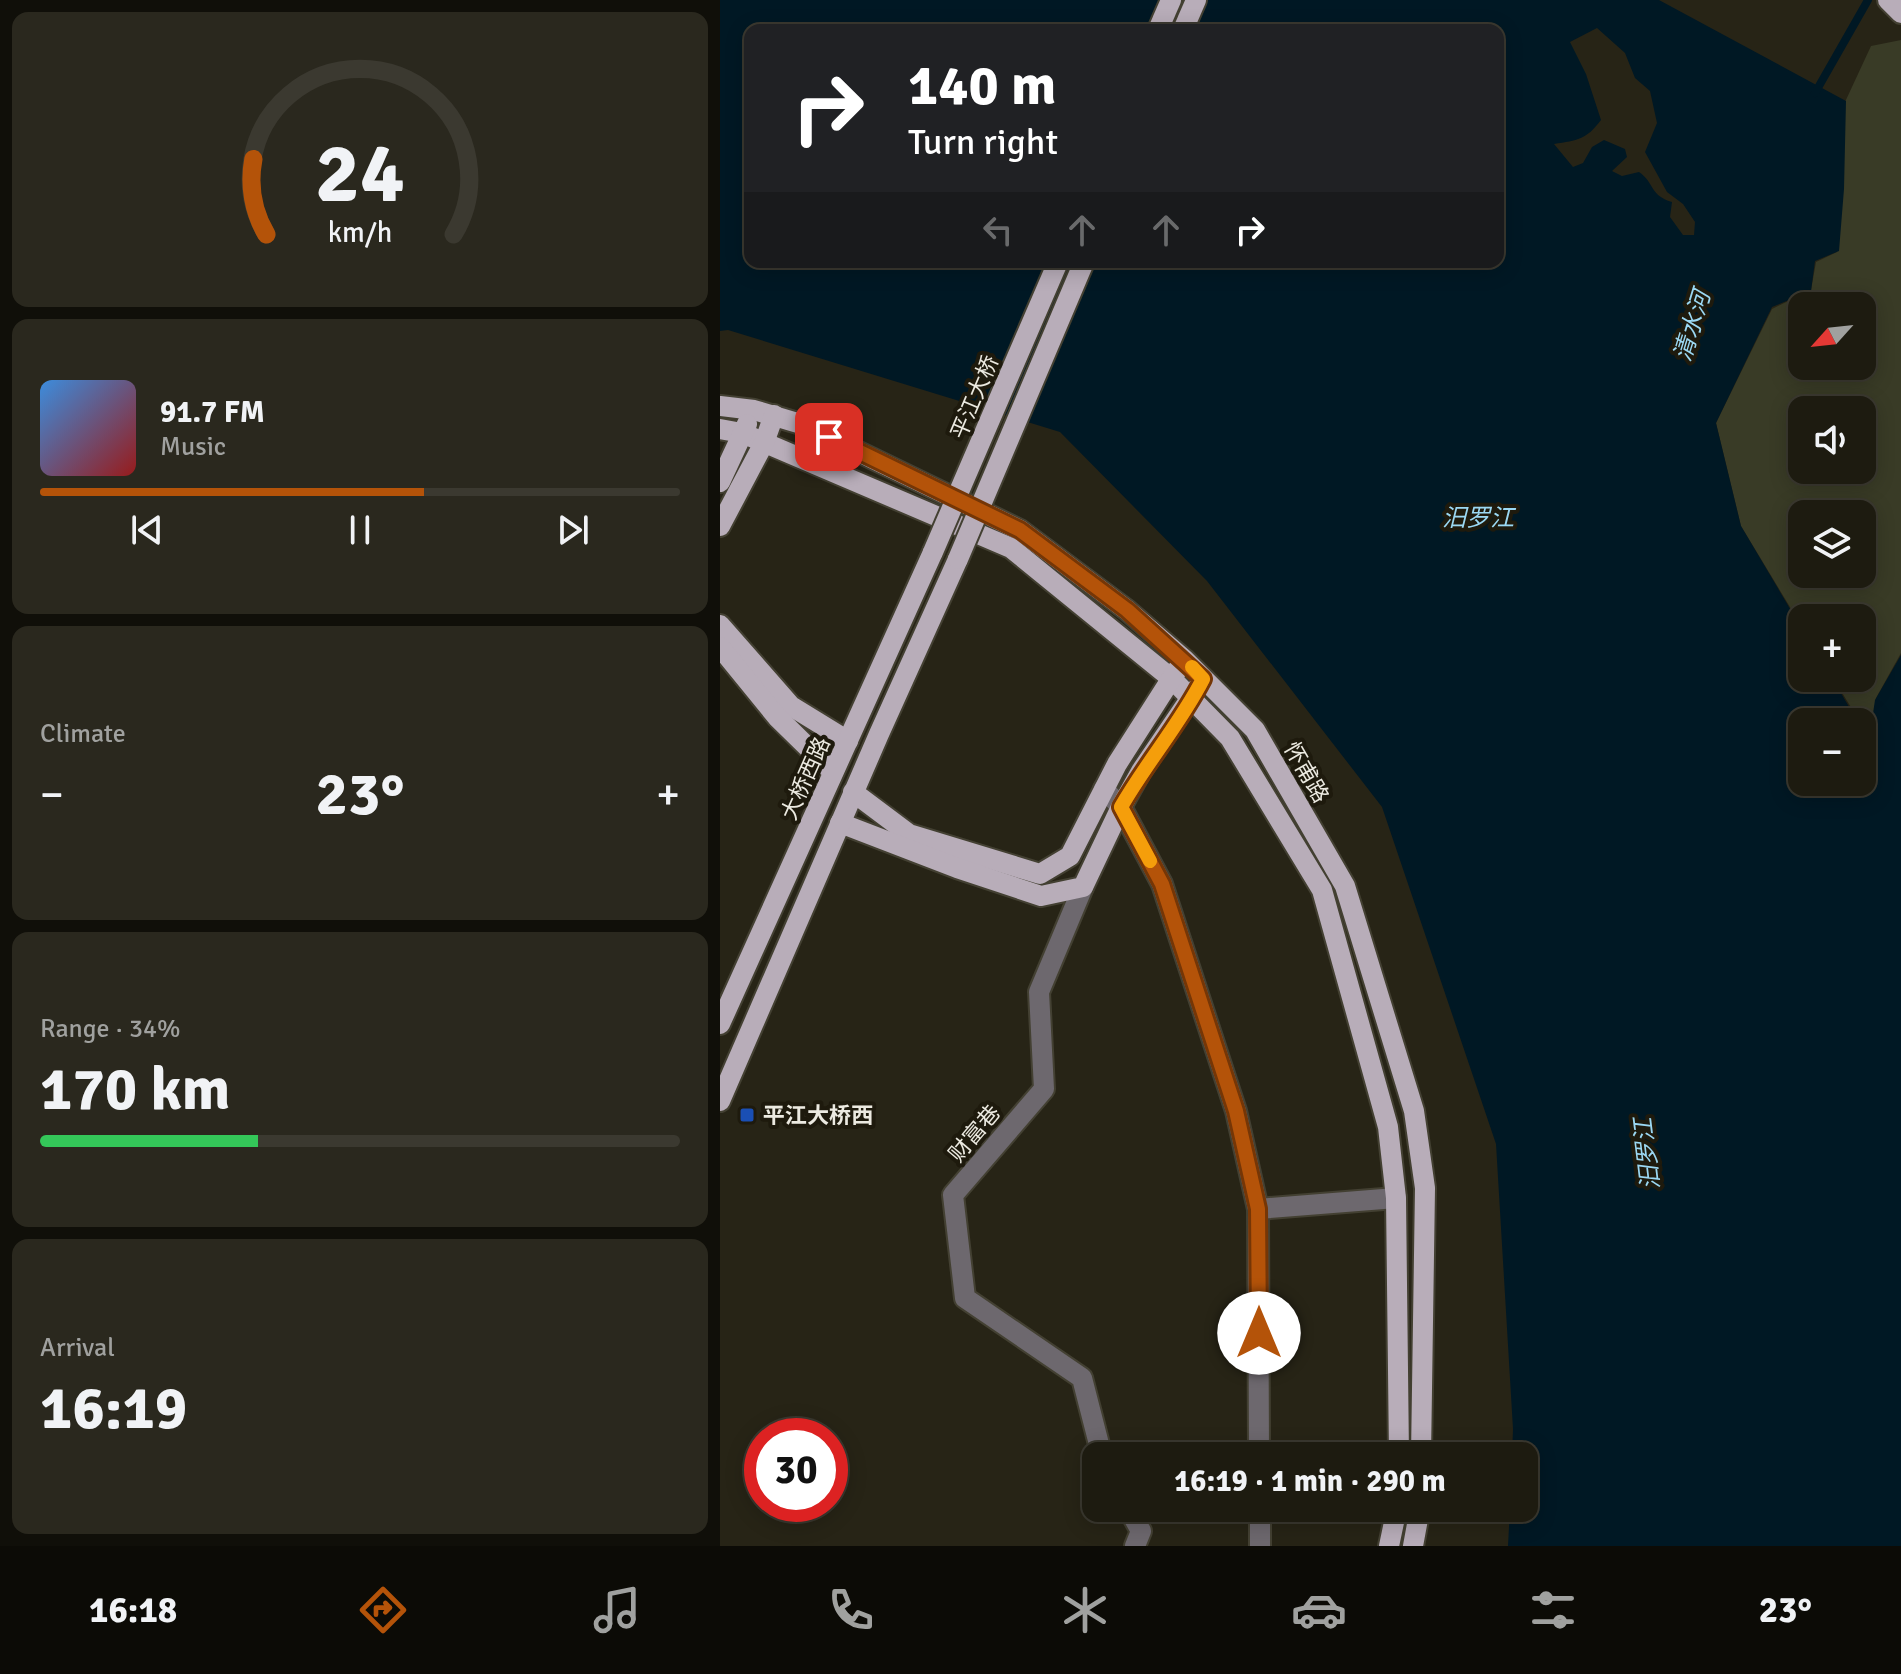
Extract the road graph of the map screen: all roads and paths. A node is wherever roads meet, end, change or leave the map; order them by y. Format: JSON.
{"nodes":[{"id":1,"x":1171,"y":0,"type":"edge"},
{"id":2,"x":1196,"y":0,"type":"edge"},
{"id":3,"x":1888,"y":0,"type":"edge"},
{"id":4,"x":1901,"y":13,"type":"edge"},
{"id":5,"x":1161,"y":24,"type":"edge"},
{"id":6,"x":1186,"y":24,"type":"edge"},
{"id":7,"x":1055,"y":268,"type":"edge"},
{"id":8,"x":1081,"y":268,"type":"edge"},
{"id":9,"x":720,"y":406,"type":"edge"},
{"id":10,"x":764,"y":412,"type":"junction"},
{"id":11,"x":720,"y":429,"type":"edge"},
{"id":12,"x":742,"y":433,"type":"junction"},
{"id":13,"x":764,"y":443,"type":"junction"},
{"id":14,"x":720,"y":482,"type":"edge"},
{"id":15,"x":720,"y":526,"type":"edge"},
{"id":16,"x":933,"y":552,"type":"joint"},
{"id":17,"x":720,"y":625,"type":"edge"},
{"id":18,"x":720,"y":647,"type":"edge"},
{"id":19,"x":1184,"y":659,"type":"junction"},
{"id":20,"x":1172,"y":679,"type":"junction"},
{"id":21,"x":1203,"y":679,"type":"junction"},
{"id":22,"x":1192,"y":700,"type":"junction"},
{"id":23,"x":848,"y":741,"type":"junction"},
{"id":24,"x":833,"y":772,"type":"junction"},
{"id":25,"x":1104,"y":789,"type":"junction"},
{"id":26,"x":853,"y":792,"type":"junction"},
{"id":27,"x":1121,"y":807,"type":"junction"},
{"id":28,"x":840,"y":823,"type":"junction"},
{"id":29,"x":1083,"y":887,"type":"junction"},
{"id":30,"x":720,"y":1024,"type":"edge"},
{"id":31,"x":720,"y":1101,"type":"edge"},
{"id":32,"x":1396,"y":1198,"type":"junction"},
{"id":33,"x":1258,"y":1209,"type":"junction"},
{"id":34,"x":1098,"y":1442,"type":"edge"},
{"id":35,"x":1259,"y":1442,"type":"edge"},
{"id":36,"x":1399,"y":1442,"type":"edge"},
{"id":37,"x":1421,"y":1442,"type":"edge"},
{"id":38,"x":1136,"y":1522,"type":"edge"},
{"id":39,"x":1260,"y":1522,"type":"edge"},
{"id":40,"x":1394,"y":1522,"type":"edge"},
{"id":41,"x":1417,"y":1522,"type":"edge"},
{"id":42,"x":1135,"y":1546,"type":"edge"},
{"id":43,"x":1260,"y":1546,"type":"edge"},
{"id":44,"x":1389,"y":1546,"type":"edge"},
{"id":45,"x":1413,"y":1546,"type":"edge"}],
"edges":[{"from":1,"to":5,"type":"main road"},
{"from":2,"to":6,"type":"main road"},
{"from":3,"to":4,"type":"main road"},
{"from":7,"to":16,"type":"main road","name":"平江大桥","bridge":true},
{"from":8,"to":26,"type":"main road","bridge":true},
{"from":9,"to":10,"type":"main road","name":"怀甫路"},
{"from":10,"to":12,"type":"main road"},
{"from":10,"to":13,"type":"main road"},
{"from":10,"to":19,"type":"main road","name":"怀甫路"},
{"from":11,"to":12,"type":"main road"},
{"from":12,"to":13,"type":"main road"},
{"from":12,"to":14,"type":"main road"},
{"from":13,"to":15,"type":"main road"},
{"from":13,"to":20,"type":"main road"},
{"from":16,"to":23,"type":"main road","name":"大桥西路"},
{"from":17,"to":23,"type":"main road"},
{"from":18,"to":24,"type":"main road"},
{"from":19,"to":20,"type":"main road"},
{"from":19,"to":21,"type":"main road","name":"怀甫路"},
{"from":20,"to":22,"type":"main road"},
{"from":20,"to":25,"type":"main road"},
{"from":21,"to":22,"type":"main road"},
{"from":21,"to":37,"type":"main road","name":"怀甫路"},
{"from":22,"to":27,"type":"main road"},
{"from":22,"to":32,"type":"main road"},
{"from":23,"to":24,"type":"main road","name":"大桥西路"},
{"from":24,"to":30,"type":"main road","name":"大桥西路"},
{"from":25,"to":26,"type":"main road"},
{"from":25,"to":27,"type":"street"},
{"from":26,"to":28,"type":"main road"},
{"from":27,"to":29,"type":"main road"},
{"from":27,"to":33,"type":"street"},
{"from":28,"to":29,"type":"main road"},
{"from":28,"to":31,"type":"main road"},
{"from":29,"to":34,"type":"street","name":"财富巷"},
{"from":32,"to":33,"type":"street"},
{"from":32,"to":36,"type":"main road"},
{"from":33,"to":35,"type":"street"},
{"from":38,"to":42,"type":"street"},
{"from":39,"to":43,"type":"street"},
{"from":40,"to":44,"type":"main road"},
{"from":41,"to":45,"type":"main road"}]}
